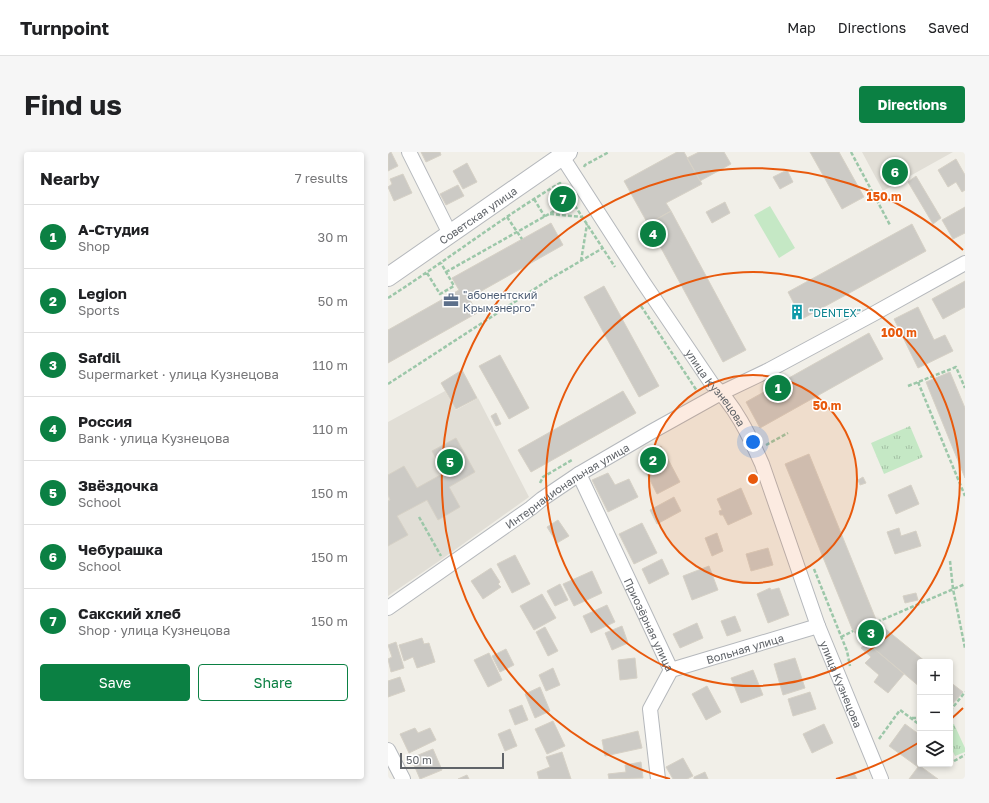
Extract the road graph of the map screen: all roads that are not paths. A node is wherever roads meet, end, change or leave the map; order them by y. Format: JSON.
{"nodes":[{"id":1,"x":409,"y":152,"type":"edge"},
{"id":2,"x":563,"y":153,"type":"edge"},
{"id":3,"x":450,"y":234,"type":"junction"},
{"id":4,"x":965,"y":263,"type":"edge"},
{"id":5,"x":388,"y":277,"type":"edge"},
{"id":6,"x":721,"y":393,"type":"junction"},
{"id":7,"x":579,"y":474,"type":"junction"},
{"id":8,"x":388,"y":608,"type":"edge"},
{"id":9,"x":818,"y":626,"type":"junction"},
{"id":10,"x":671,"y":670,"type":"junction"},
{"id":11,"x":388,"y":750,"type":"edge"},
{"id":12,"x":403,"y":779,"type":"edge"},
{"id":13,"x":658,"y":779,"type":"edge"},
{"id":14,"x":881,"y":779,"type":"edge"}],
"edges":[{"from":1,"to":3,"type":"street"},
{"from":2,"to":3,"type":"street","name":"Советская улица"},
{"from":2,"to":6,"type":"street","name":"улица Кузнецова"},
{"from":3,"to":5,"type":"street","name":"Советская улица"},
{"from":4,"to":6,"type":"street","name":"Интернациональная улица"},
{"from":6,"to":7,"type":"street","name":"Интернациональная улица"},
{"from":6,"to":9,"type":"street","name":"улица Кузнецова"},
{"from":7,"to":8,"type":"street","name":"Интернациональная улица"},
{"from":7,"to":10,"type":"street","name":"Приозёрная улица"},
{"from":9,"to":10,"type":"street","name":"Вольная улица"},
{"from":9,"to":14,"type":"street","name":"улица Кузнецова"},
{"from":10,"to":13,"type":"street","name":"Приозёрная улица"},
{"from":11,"to":12,"type":"street"}]}
